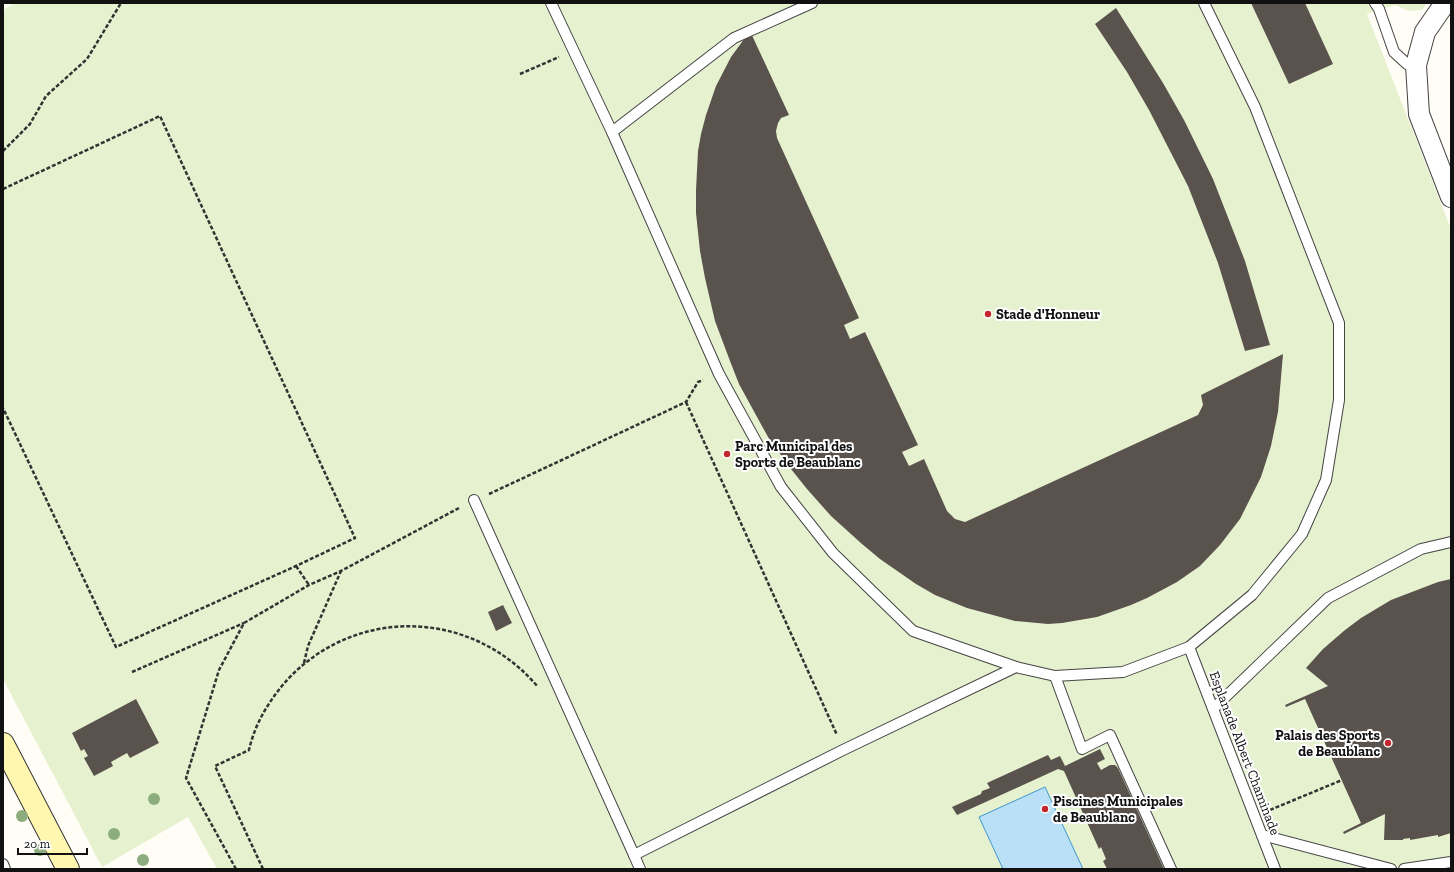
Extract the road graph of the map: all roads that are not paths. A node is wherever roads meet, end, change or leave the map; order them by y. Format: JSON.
{"nodes":[{"id":1,"x":551,"y":3,"type":"edge"},
{"id":2,"x":812,"y":3,"type":"edge"},
{"id":3,"x":1204,"y":3,"type":"edge"},
{"id":4,"x":1375,"y":3,"type":"edge"},
{"id":5,"x":1445,"y":3,"type":"edge"},
{"id":6,"x":1416,"y":65,"type":"junction"},
{"id":7,"x":612,"y":132,"type":"junction"},
{"id":8,"x":1451,"y":197,"type":"edge"},
{"id":9,"x":474,"y":500,"type":"road end"},
{"id":10,"x":1451,"y":542,"type":"edge"},
{"id":11,"x":1189,"y":648,"type":"junction"},
{"id":12,"x":1016,"y":667,"type":"junction"},
{"id":13,"x":1055,"y":676,"type":"junction"},
{"id":14,"x":1214,"y":708,"type":"junction"},
{"id":15,"x":3,"y":744,"type":"edge"},
{"id":16,"x":1262,"y":835,"type":"junction"},
{"id":17,"x":634,"y":855,"type":"junction"},
{"id":18,"x":1451,"y":862,"type":"edge"},
{"id":19,"x":3,"y":864,"type":"edge"},
{"id":20,"x":5,"y":869,"type":"edge"},
{"id":21,"x":68,"y":869,"type":"edge"},
{"id":22,"x":640,"y":869,"type":"edge"},
{"id":23,"x":1171,"y":869,"type":"edge"},
{"id":24,"x":1275,"y":869,"type":"edge"},
{"id":25,"x":1391,"y":869,"type":"edge"},
{"id":26,"x":1404,"y":869,"type":"edge"}],
"edges":[{"from":1,"to":7,"type":"lane"},
{"from":2,"to":7,"type":"lane"},
{"from":3,"to":11,"type":"lane"},
{"from":4,"to":6,"type":"lane"},
{"from":5,"to":6,"type":"street"},
{"from":6,"to":8,"type":"street"},
{"from":7,"to":12,"type":"lane"},
{"from":9,"to":17,"type":"lane"},
{"from":10,"to":14,"type":"lane"},
{"from":11,"to":13,"type":"lane"},
{"from":11,"to":14,"type":"lane","name":"Esplanade Albert Chaminade"},
{"from":12,"to":13,"type":"lane"},
{"from":12,"to":17,"type":"lane"},
{"from":13,"to":23,"type":"lane"},
{"from":14,"to":16,"type":"lane","name":"Esplanade Albert Chaminade"},
{"from":15,"to":21,"type":"street"},
{"from":16,"to":24,"type":"lane","name":"Esplanade Albert Chaminade"},
{"from":16,"to":25,"type":"lane"},
{"from":17,"to":22,"type":"lane"},
{"from":18,"to":26,"type":"lane"},
{"from":19,"to":20,"type":"lane"}]}
